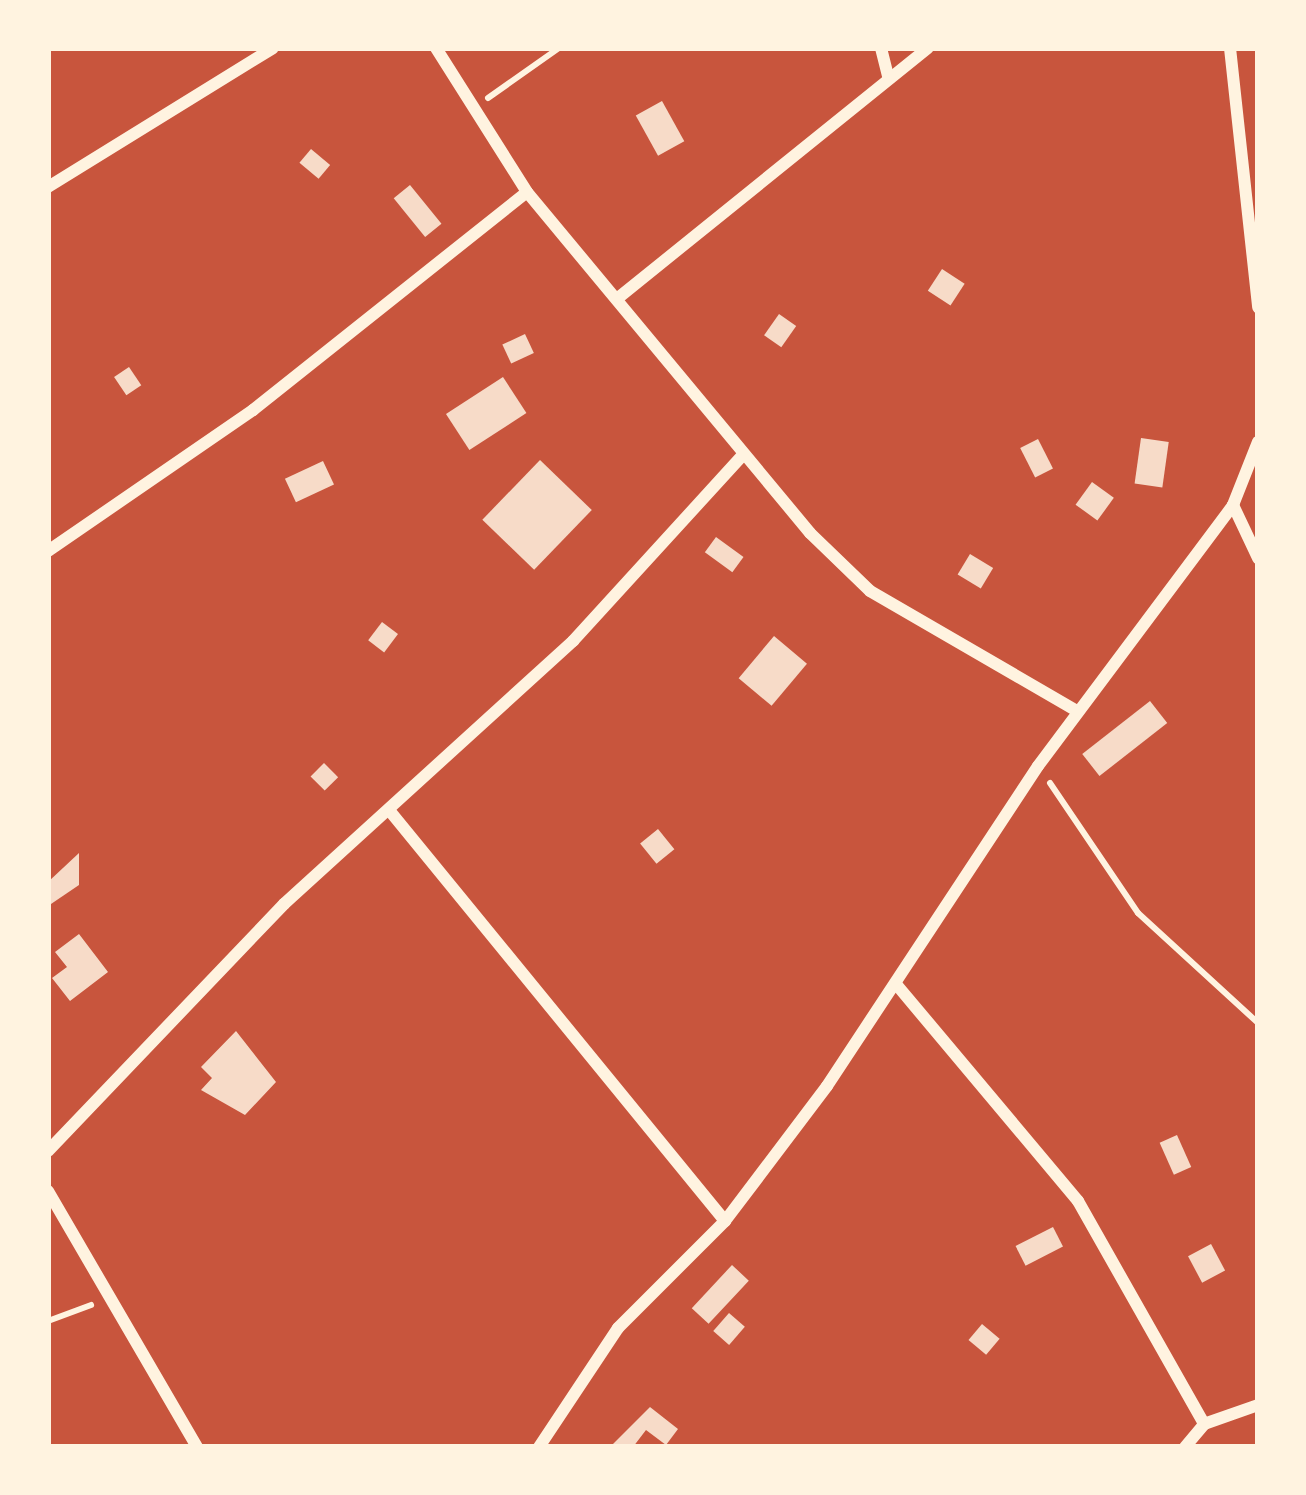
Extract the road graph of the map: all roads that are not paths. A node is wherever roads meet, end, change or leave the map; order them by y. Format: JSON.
{"nodes":[{"id":1,"x":273,"y":48,"type":"edge"},
{"id":2,"x":436,"y":48,"type":"edge"},
{"id":3,"x":881,"y":48,"type":"edge"},
{"id":4,"x":928,"y":48,"type":"edge"},
{"id":5,"x":1230,"y":48,"type":"edge"},
{"id":6,"x":888,"y":76,"type":"junction"},
{"id":7,"x":1254,"y":185,"type":"edge"},
{"id":8,"x":48,"y":187,"type":"edge"},
{"id":9,"x":527,"y":192,"type":"junction"},
{"id":10,"x":618,"y":298,"type":"junction"},
{"id":11,"x":1258,"y":308,"type":"edge"},
{"id":12,"x":1258,"y":442,"type":"edge"},
{"id":13,"x":743,"y":455,"type":"junction"},
{"id":14,"x":1234,"y":505,"type":"junction"},
{"id":15,"x":48,"y":551,"type":"edge"},
{"id":16,"x":1258,"y":558,"type":"edge"},
{"id":17,"x":1077,"y":711,"type":"junction"},
{"id":18,"x":389,"y":810,"type":"junction"},
{"id":19,"x":896,"y":984,"type":"junction"},
{"id":20,"x":48,"y":1151,"type":"edge"},
{"id":21,"x":48,"y":1191,"type":"edge"},
{"id":22,"x":725,"y":1221,"type":"junction"},
{"id":23,"x":1258,"y":1405,"type":"edge"},
{"id":24,"x":1204,"y":1424,"type":"junction"},
{"id":25,"x":196,"y":1447,"type":"edge"},
{"id":26,"x":539,"y":1447,"type":"edge"},
{"id":27,"x":1186,"y":1447,"type":"edge"}],
"edges":[{"from":1,"to":8,"type":"street"},
{"from":2,"to":9,"type":"street"},
{"from":3,"to":6,"type":"street"},
{"from":4,"to":6,"type":"street"},
{"from":5,"to":7,"type":"street"},
{"from":6,"to":10,"type":"street"},
{"from":7,"to":11,"type":"street"},
{"from":9,"to":10,"type":"street"},
{"from":9,"to":15,"type":"street"},
{"from":10,"to":13,"type":"street"},
{"from":12,"to":14,"type":"street"},
{"from":13,"to":17,"type":"street"},
{"from":13,"to":18,"type":"street"},
{"from":14,"to":16,"type":"street"},
{"from":14,"to":17,"type":"street"},
{"from":17,"to":19,"type":"street"},
{"from":18,"to":20,"type":"street"},
{"from":18,"to":22,"type":"street"},
{"from":19,"to":22,"type":"street"},
{"from":19,"to":24,"type":"street"},
{"from":21,"to":25,"type":"street"},
{"from":22,"to":26,"type":"street"},
{"from":23,"to":24,"type":"street"},
{"from":24,"to":27,"type":"street"}]}
